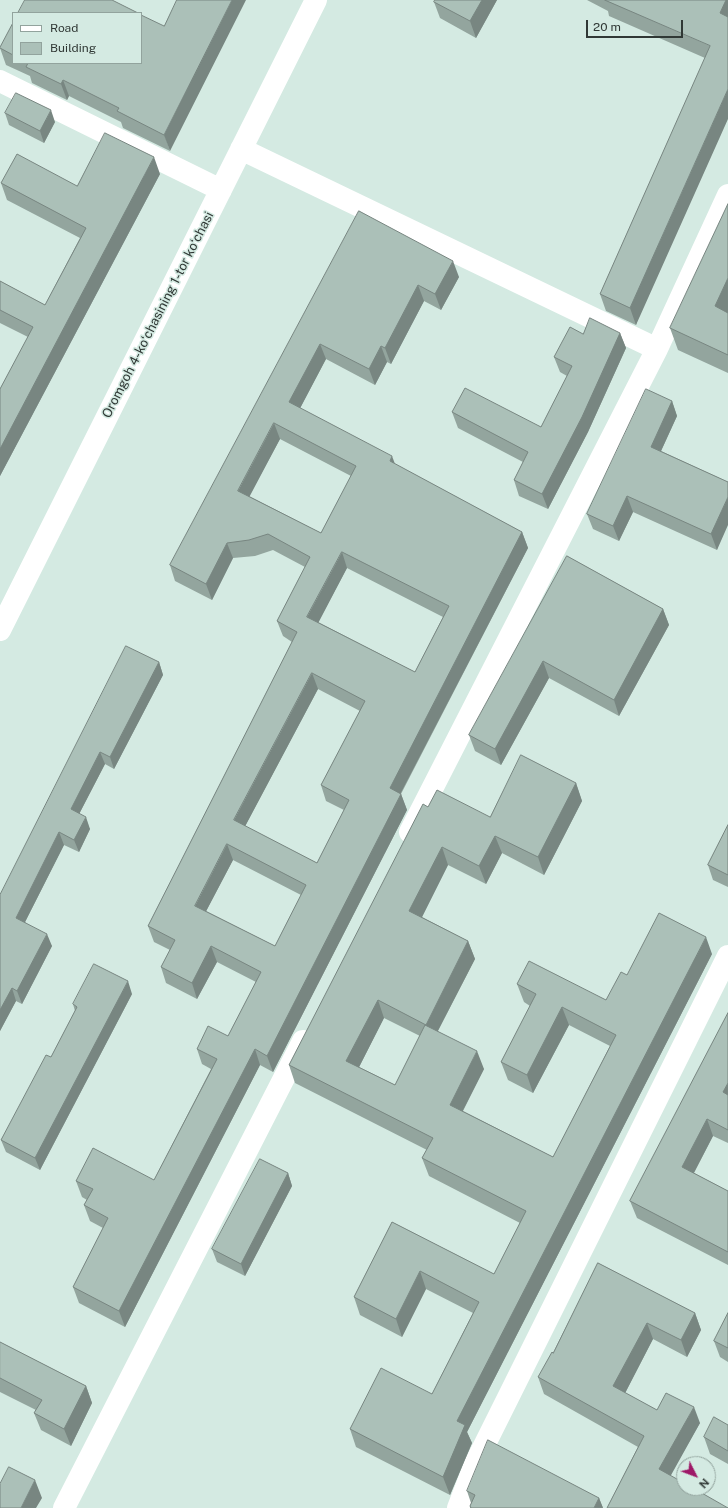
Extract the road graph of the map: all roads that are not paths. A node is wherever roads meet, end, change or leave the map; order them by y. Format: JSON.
{"nodes":[{"id":1,"x":316,"y":0,"type":"edge"},
{"id":2,"x":0,"y":81,"type":"edge"},
{"id":3,"x":241,"y":149,"type":"junction"},
{"id":4,"x":221,"y":190,"type":"junction"},
{"id":5,"x":728,"y":195,"type":"edge"},
{"id":6,"x":657,"y":349,"type":"junction"},
{"id":7,"x":0,"y":630,"type":"edge"},
{"id":8,"x":402,"y":847,"type":"edge"},
{"id":9,"x":728,"y":956,"type":"edge"},
{"id":10,"x":311,"y":1024,"type":"edge"},
{"id":11,"x":64,"y":1508,"type":"edge"},
{"id":12,"x":458,"y":1508,"type":"edge"}],
"edges":[{"from":1,"to":3,"type":"street","name":"Oromgoh 4-koʻchasining 1-tor koʻchasi"},
{"from":2,"to":4,"type":"street"},
{"from":3,"to":4,"type":"street","name":"Oromgoh 4-koʻchasining 1-tor koʻchasi"},
{"from":3,"to":6,"type":"street"},
{"from":4,"to":7,"type":"street","name":"Oromgoh 4-koʻchasining 1-tor koʻchasi"},
{"from":5,"to":6,"type":"street"},
{"from":6,"to":8,"type":"street"},
{"from":9,"to":12,"type":"street"},
{"from":10,"to":11,"type":"street"}]}
